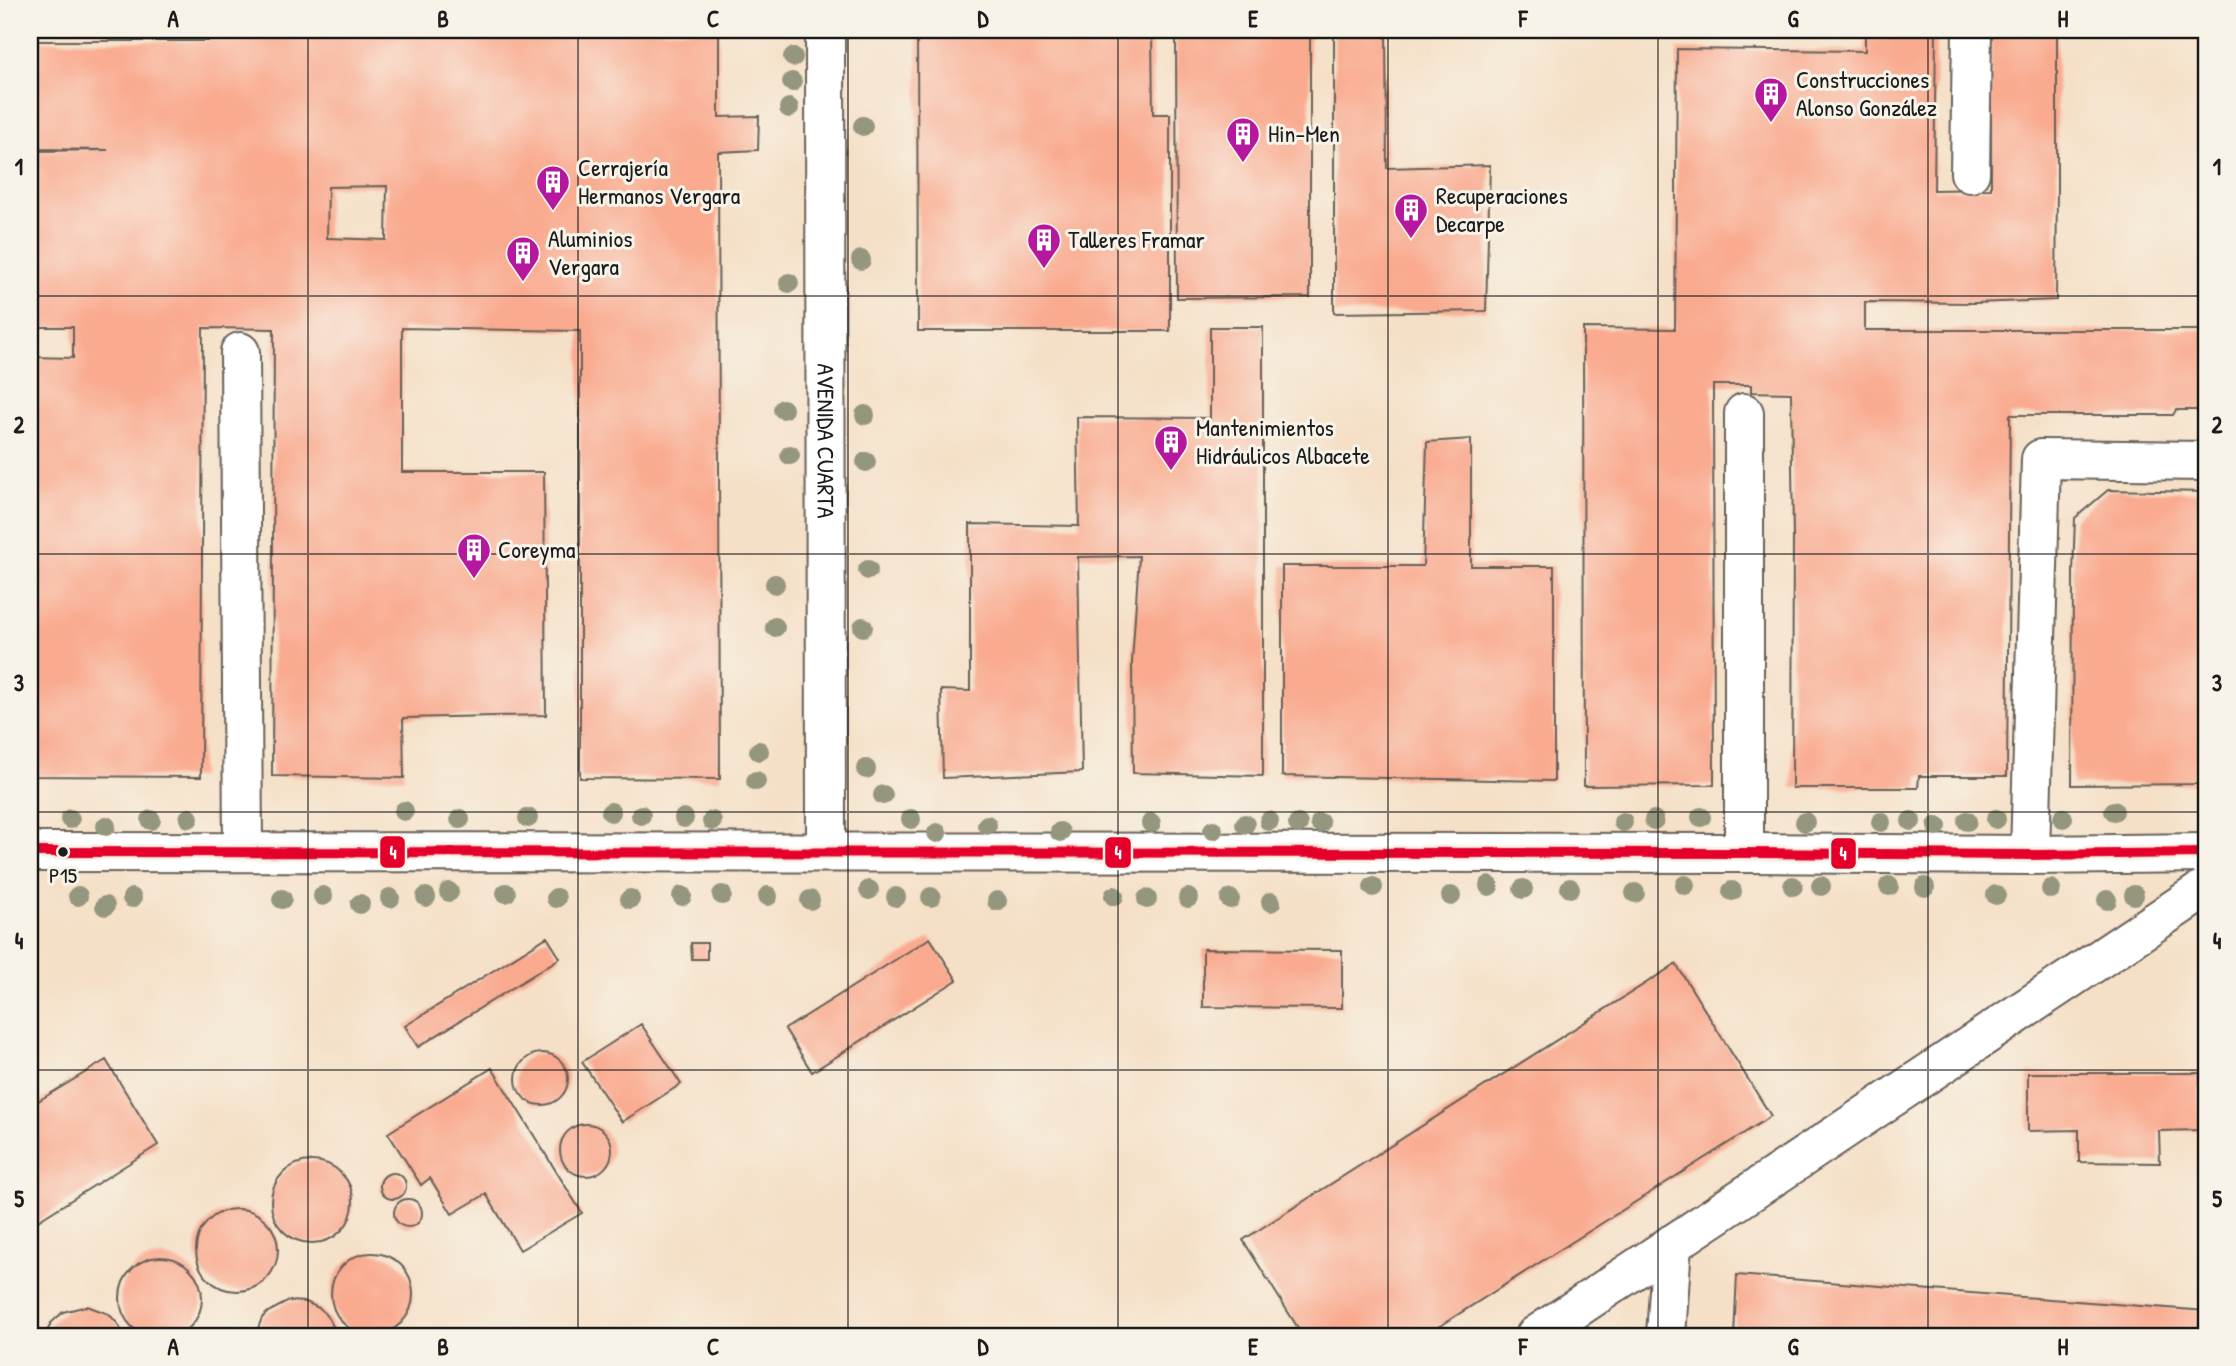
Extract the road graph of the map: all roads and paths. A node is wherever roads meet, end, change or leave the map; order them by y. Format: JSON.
{"nodes":[{"id":1,"x":825,"y":30,"type":"edge"},
{"id":2,"x":1972,"y":30,"type":"edge"},
{"id":3,"x":1970,"y":173,"type":"dead end"},
{"id":4,"x":240,"y":352,"type":"dead end"},
{"id":5,"x":1744,"y":413,"type":"dead end"},
{"id":6,"x":2206,"y":461,"type":"edge"},
{"id":7,"x":30,"y":852,"type":"edge"},
{"id":8,"x":243,"y":852,"type":"junction"},
{"id":9,"x":826,"y":852,"type":"junction"},
{"id":10,"x":1744,"y":853,"type":"junction"},
{"id":11,"x":2206,"y":853,"type":"edge"},
{"id":12,"x":2031,"y":855,"type":"junction"},
{"id":13,"x":2206,"y":888,"type":"edge"},
{"id":14,"x":1672,"y":1244,"type":"junction"},
{"id":15,"x":1535,"y":1336,"type":"edge"},
{"id":16,"x":1666,"y":1336,"type":"edge"}],
"edges":[{"from":1,"to":9,"type":"street","name":"AVENIDA CUARTA"},
{"from":2,"to":3,"type":"street"},
{"from":4,"to":8,"type":"street"},
{"from":5,"to":10,"type":"street"},
{"from":6,"to":12,"type":"street"},
{"from":7,"to":8,"type":"street"},
{"from":8,"to":9,"type":"street"},
{"from":9,"to":10,"type":"street"},
{"from":10,"to":12,"type":"street"},
{"from":11,"to":12,"type":"street"},
{"from":13,"to":14,"type":"street"},
{"from":14,"to":15,"type":"street"},
{"from":14,"to":16,"type":"street"}]}
